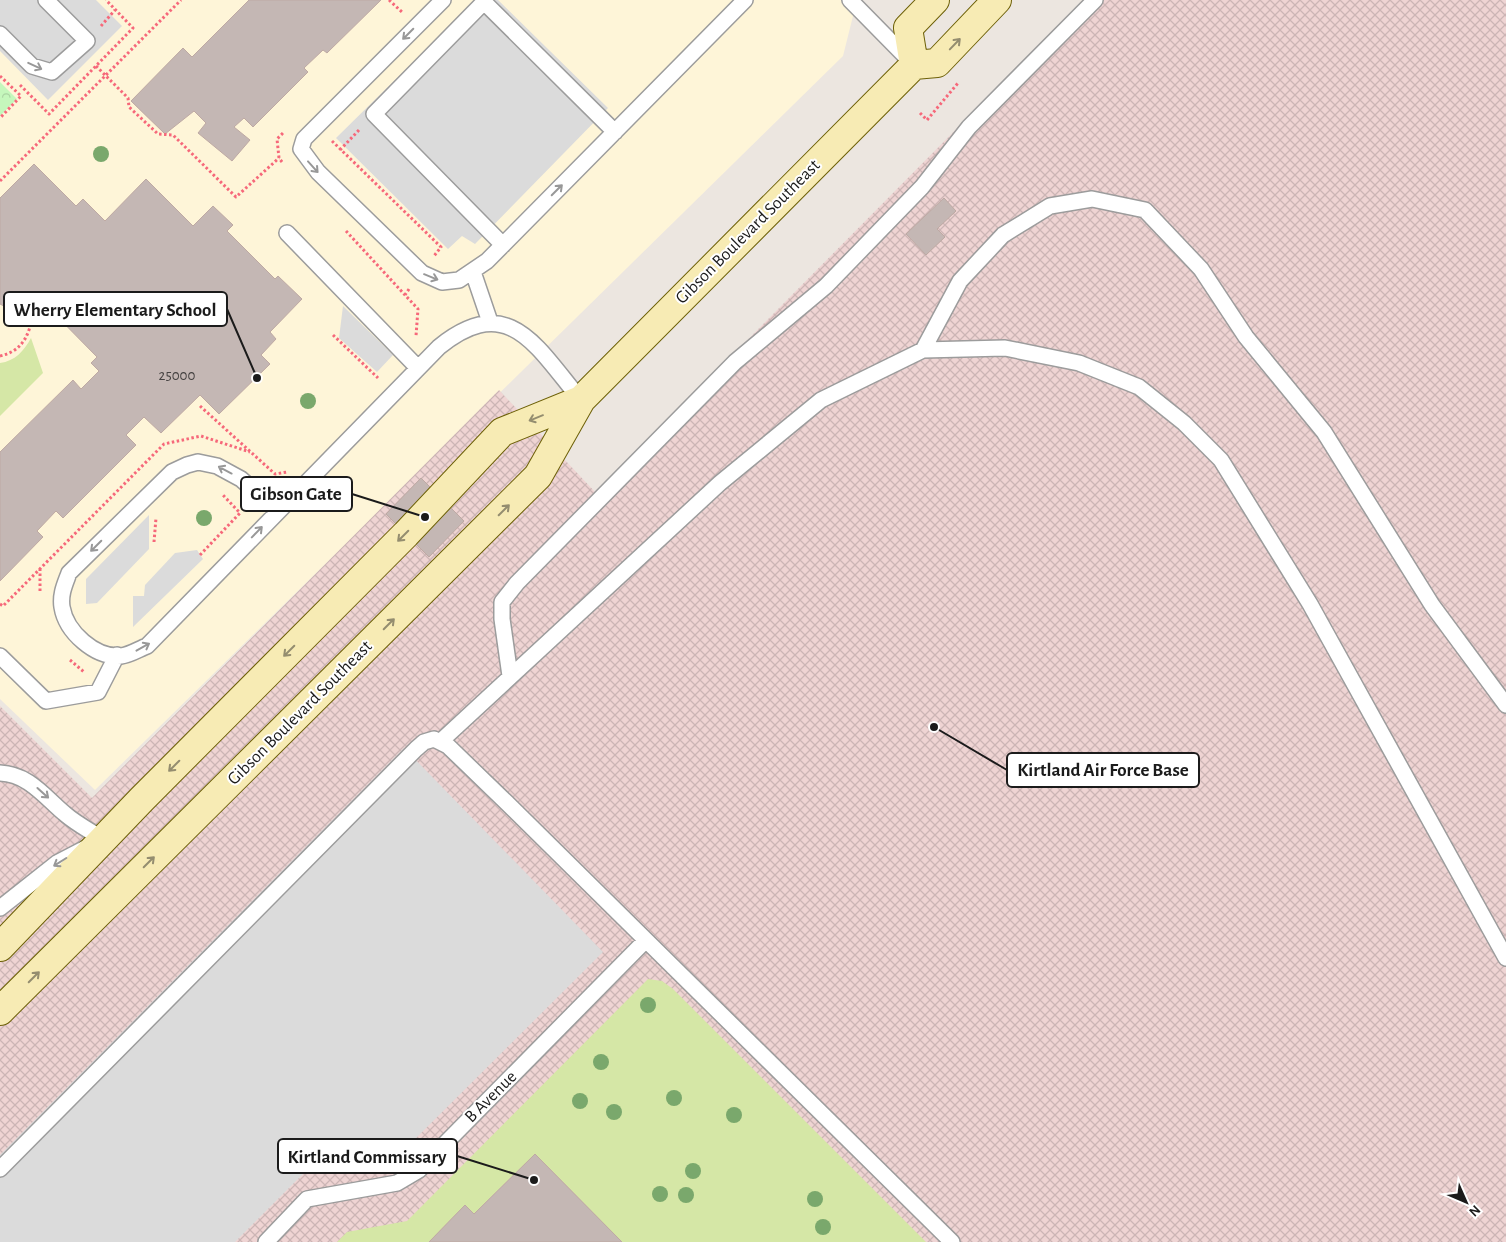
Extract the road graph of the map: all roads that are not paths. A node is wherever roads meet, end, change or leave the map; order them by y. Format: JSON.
{"nodes":[{"id":1,"x":46,"y":0,"type":"edge"},
{"id":2,"x":443,"y":0,"type":"edge"},
{"id":3,"x":745,"y":0,"type":"edge"},
{"id":4,"x":850,"y":0,"type":"edge"},
{"id":5,"x":935,"y":0,"type":"edge"},
{"id":6,"x":998,"y":0,"type":"edge"},
{"id":7,"x":1095,"y":0,"type":"edge"},
{"id":8,"x":0,"y":34,"type":"edge"},
{"id":9,"x":914,"y":65,"type":"junction"},
{"id":10,"x":615,"y":132,"type":"junction"},
{"id":11,"x":287,"y":233,"type":"dead end"},
{"id":12,"x":503,"y":245,"type":"junction"},
{"id":13,"x":473,"y":272,"type":"junction"},
{"id":14,"x":490,"y":322,"type":"junction"},
{"id":15,"x":924,"y":350,"type":"junction"},
{"id":16,"x":418,"y":368,"type":"junction"},
{"id":17,"x":581,"y":400,"type":"junction"},
{"id":18,"x":277,"y":511,"type":"junction"},
{"id":19,"x":117,"y":655,"type":"junction"},
{"id":20,"x":0,"y":656,"type":"edge"},
{"id":21,"x":510,"y":676,"type":"junction"},
{"id":22,"x":1506,"y":705,"type":"edge"},
{"id":23,"x":441,"y":741,"type":"junction"},
{"id":24,"x":0,"y":773,"type":"edge"},
{"id":25,"x":103,"y":839,"type":"junction"},
{"id":26,"x":0,"y":908,"type":"edge"},
{"id":27,"x":646,"y":941,"type":"junction"},
{"id":28,"x":0,"y":947,"type":"edge"},
{"id":29,"x":1506,"y":958,"type":"edge"},
{"id":30,"x":0,"y":1011,"type":"edge"},
{"id":31,"x":0,"y":1169,"type":"edge"},
{"id":32,"x":266,"y":1242,"type":"edge"},
{"id":33,"x":952,"y":1242,"type":"edge"}],
"edges":[{"from":8,"to":1,"type":"lane","one_way":true},
{"from":2,"to":13,"type":"lane","one_way":true},
{"from":3,"to":10,"type":"lane"},
{"from":4,"to":9,"type":"lane"},
{"from":5,"to":9,"type":"main road"},
{"from":9,"to":6,"type":"main road","one_way":true},
{"from":7,"to":21,"type":"lane"},
{"from":9,"to":17,"type":"main road","name":"Gibson Boulevard Southeast"},
{"from":12,"to":10,"type":"lane","one_way":true},
{"from":10,"to":12,"type":"lane"},
{"from":11,"to":16,"type":"lane"},
{"from":12,"to":13,"type":"lane"},
{"from":13,"to":14,"type":"lane"},
{"from":14,"to":16,"type":"lane"},
{"from":14,"to":17,"type":"lane"},
{"from":15,"to":21,"type":"lane"},
{"from":15,"to":22,"type":"lane"},
{"from":15,"to":29,"type":"lane"},
{"from":16,"to":18,"type":"lane"},
{"from":17,"to":25,"type":"main road","name":"Gibson Boulevard Southeast","one_way":true},
{"from":30,"to":17,"type":"main road","name":"Gibson Boulevard Southeast","one_way":true},
{"from":19,"to":18,"type":"lane","one_way":true},
{"from":18,"to":19,"type":"lane","one_way":true},
{"from":19,"to":20,"type":"lane"},
{"from":21,"to":23,"type":"lane"},
{"from":23,"to":27,"type":"lane"},
{"from":23,"to":31,"type":"lane"},
{"from":24,"to":25,"type":"lane","one_way":true},
{"from":25,"to":26,"type":"lane","one_way":true},
{"from":25,"to":28,"type":"main road","name":"Gibson Boulevard Southeast"},
{"from":27,"to":32,"type":"lane","name":"B Avenue"},
{"from":27,"to":33,"type":"lane"}]}
